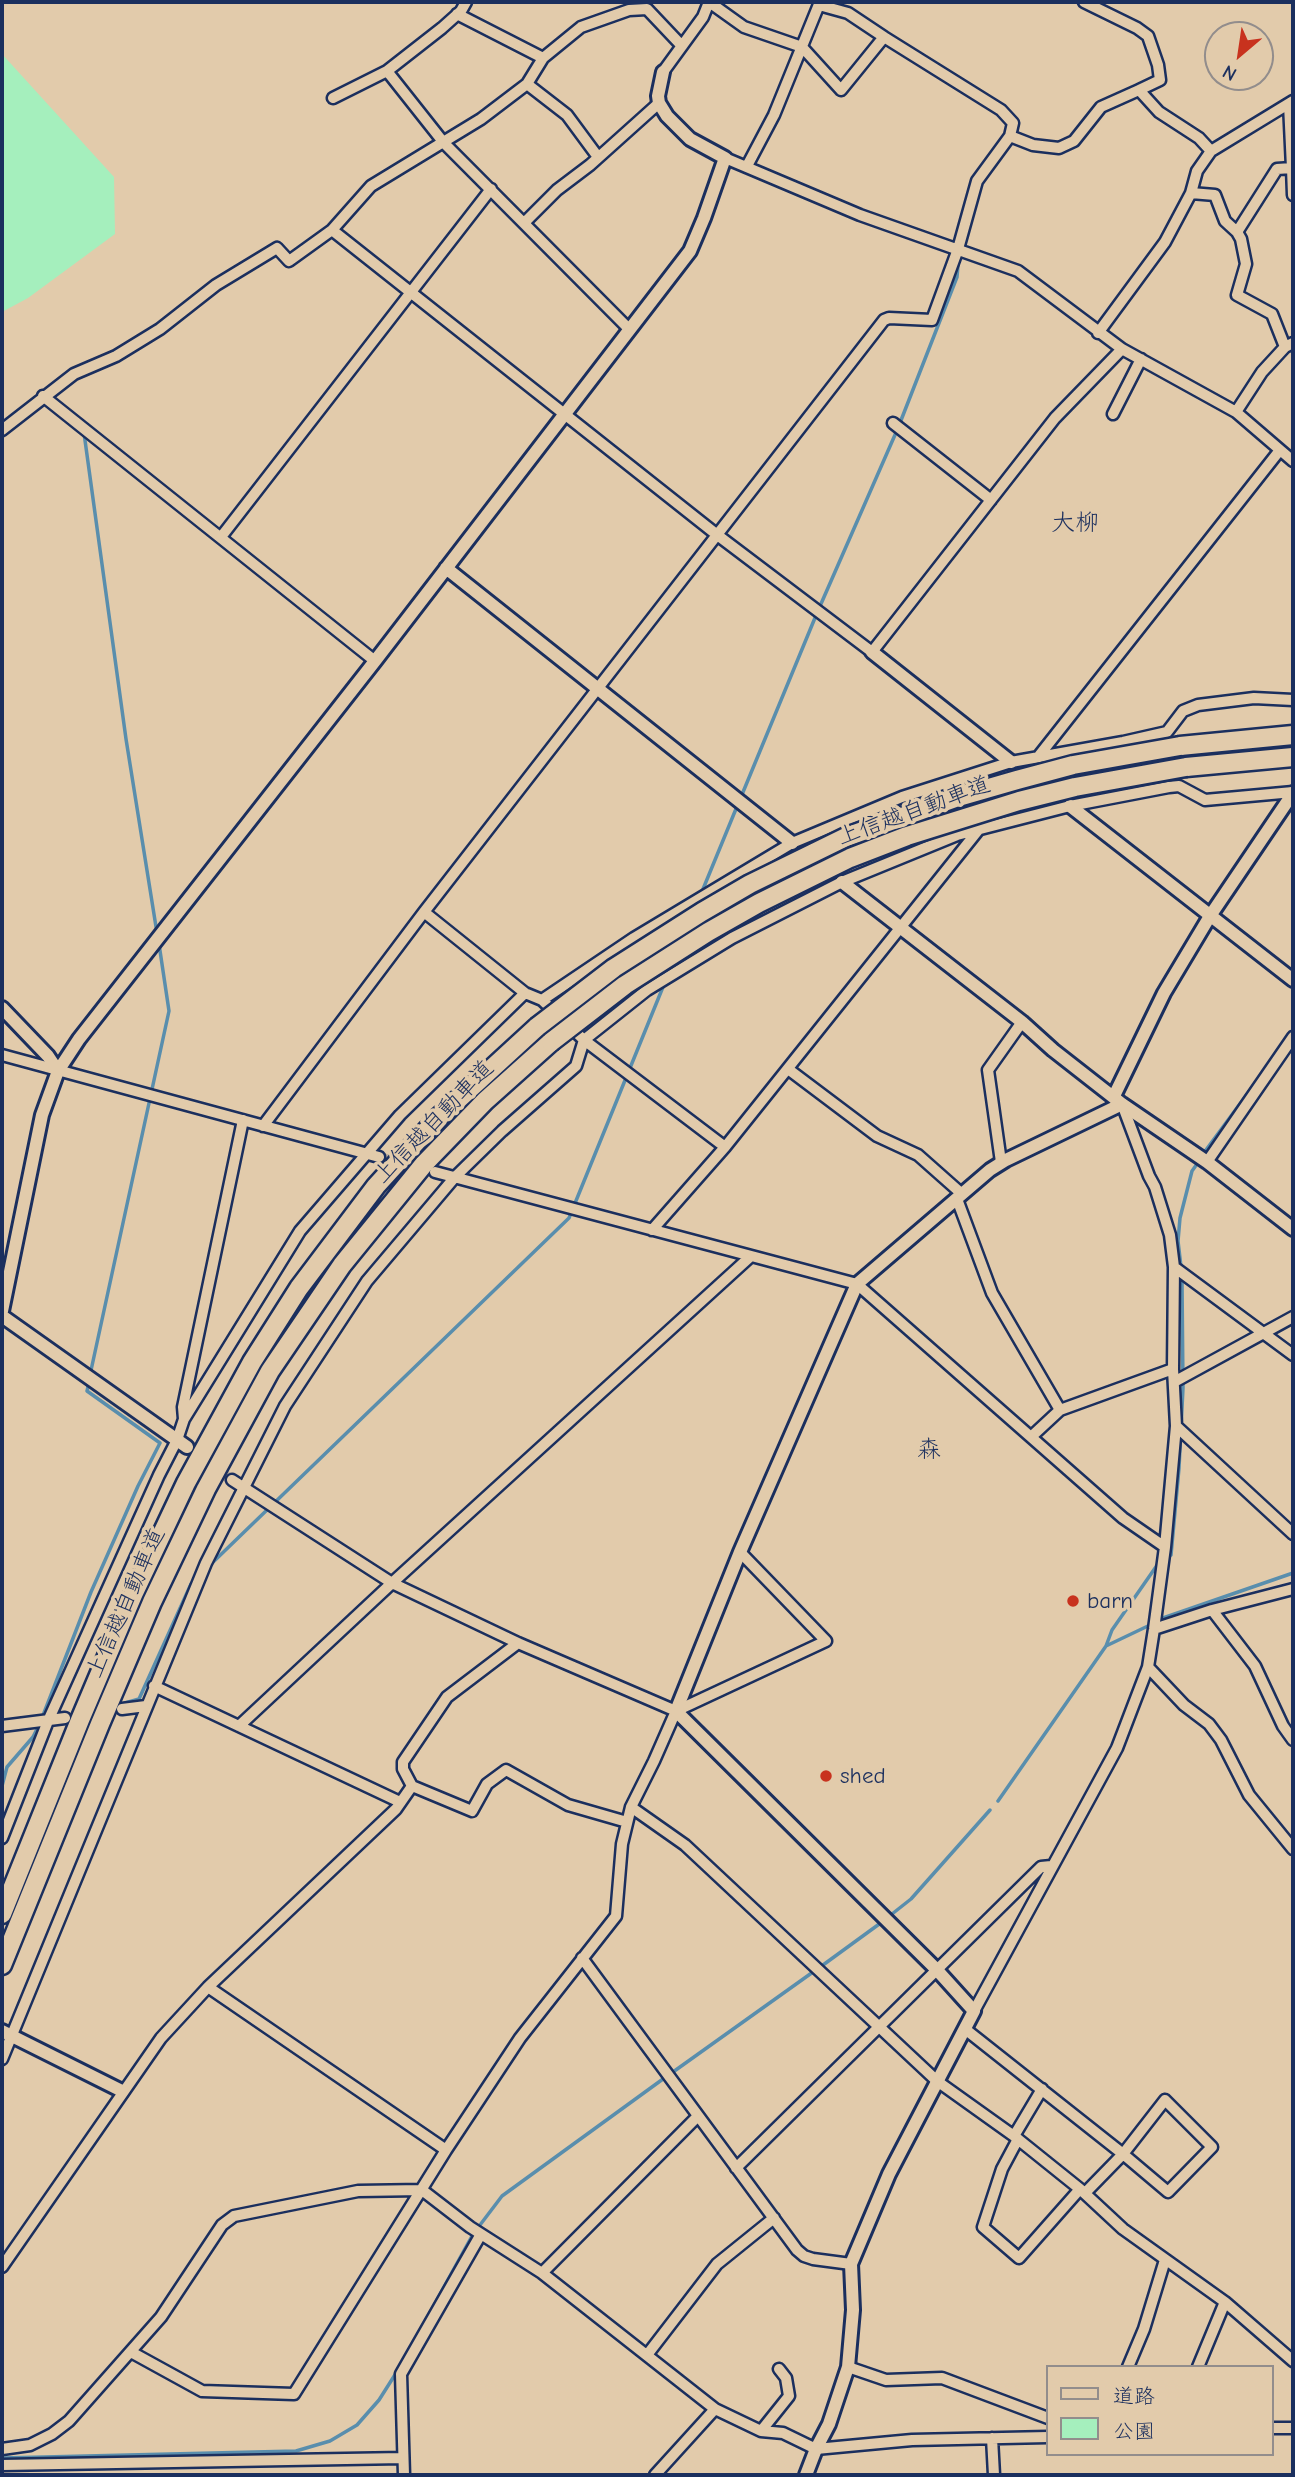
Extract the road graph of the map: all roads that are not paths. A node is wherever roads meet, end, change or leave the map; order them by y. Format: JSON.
{"nodes":[{"id":1,"x":466,"y":2,"type":"edge"},
{"id":2,"x":709,"y":2,"type":"edge"},
{"id":3,"x":1084,"y":2,"type":"edge"},
{"id":4,"x":819,"y":4,"type":"edge"},
{"id":5,"x":650,"y":6,"type":"edge"},
{"id":6,"x":457,"y":14,"type":"junction"},
{"id":7,"x":884,"y":37,"type":"junction"},
{"id":8,"x":682,"y":46,"type":"junction"},
{"id":9,"x":802,"y":47,"type":"junction"},
{"id":10,"x":543,"y":58,"type":"junction"},
{"id":11,"x":387,"y":71,"type":"junction"},
{"id":12,"x":663,"y":72,"type":"joint"},
{"id":13,"x":527,"y":84,"type":"junction"},
{"id":14,"x":1139,"y":90,"type":"junction"},
{"id":15,"x":333,"y":99,"type":"dead end"},
{"id":16,"x":659,"y":103,"type":"junction"},
{"id":17,"x":1291,"y":103,"type":"edge"},
{"id":18,"x":1010,"y":136,"type":"junction"},
{"id":19,"x":444,"y":143,"type":"junction"},
{"id":20,"x":1211,"y":151,"type":"junction"},
{"id":21,"x":598,"y":157,"type":"junction"},
{"id":22,"x":725,"y":158,"type":"junction"},
{"id":23,"x":747,"y":166,"type":"junction"},
{"id":24,"x":1292,"y":168,"type":"edge"},
{"id":25,"x":491,"y":189,"type":"junction"},
{"id":26,"x":1191,"y":193,"type":"junction"},
{"id":27,"x":1293,"y":195,"type":"edge"},
{"id":28,"x":524,"y":223,"type":"junction"},
{"id":29,"x":332,"y":230,"type":"junction"},
{"id":30,"x":1237,"y":232,"type":"junction"},
{"id":31,"x":958,"y":249,"type":"junction"},
{"id":32,"x":409,"y":292,"type":"junction"},
{"id":33,"x":629,"y":329,"type":"junction"},
{"id":34,"x":1098,"y":333,"type":"junction"},
{"id":35,"x":1291,"y":345,"type":"edge"},
{"id":36,"x":1122,"y":349,"type":"junction"},
{"id":37,"x":1141,"y":359,"type":"junction"},
{"id":38,"x":43,"y":396,"type":"junction"},
{"id":39,"x":1236,"y":412,"type":"junction"},
{"id":40,"x":565,"y":414,"type":"junction"},
{"id":41,"x":1113,"y":414,"type":"dead end"},
{"id":42,"x":893,"y":423,"type":"dead end"},
{"id":43,"x":2,"y":430,"type":"edge"},
{"id":44,"x":1280,"y":450,"type":"junction"},
{"id":45,"x":1293,"y":461,"type":"edge"},
{"id":46,"x":991,"y":500,"type":"junction"},
{"id":47,"x":716,"y":534,"type":"junction"},
{"id":48,"x":220,"y":537,"type":"junction"},
{"id":49,"x":446,"y":568,"type":"junction"},
{"id":50,"x":872,"y":652,"type":"junction"},
{"id":51,"x":375,"y":661,"type":"junction"},
{"id":52,"x":596,"y":690,"type":"junction"},
{"id":53,"x":1293,"y":700,"type":"edge"},
{"id":54,"x":1293,"y":736,"type":"edge"},
{"id":55,"x":1038,"y":757,"type":"junction"},
{"id":56,"x":1293,"y":757,"type":"edge"},
{"id":57,"x":1011,"y":762,"type":"junction"},
{"id":58,"x":1293,"y":792,"type":"edge"},
{"id":59,"x":1070,"y":806,"type":"junction"},
{"id":60,"x":981,"y":828,"type":"junction"},
{"id":61,"x":792,"y":843,"type":"junction"},
{"id":62,"x":842,"y":882,"type":"junction"},
{"id":63,"x":424,"y":912,"type":"junction"},
{"id":64,"x":1210,"y":916,"type":"junction"},
{"id":65,"x":902,"y":929,"type":"junction"},
{"id":66,"x":1293,"y":980,"type":"edge"},
{"id":67,"x":525,"y":993,"type":"junction"},
{"id":68,"x":542,"y":1000,"type":"junction"},
{"id":69,"x":2,"y":1008,"type":"edge"},
{"id":70,"x":1023,"y":1022,"type":"junction"},
{"id":71,"x":1293,"y":1037,"type":"edge"},
{"id":72,"x":584,"y":1040,"type":"junction"},
{"id":73,"x":2,"y":1055,"type":"edge"},
{"id":74,"x":788,"y":1069,"type":"junction"},
{"id":75,"x":58,"y":1070,"type":"junction"},
{"id":76,"x":1118,"y":1100,"type":"junction"},
{"id":77,"x":243,"y":1120,"type":"junction"},
{"id":78,"x":263,"y":1126,"type":"junction"},
{"id":79,"x":725,"y":1147,"type":"junction"},
{"id":80,"x":365,"y":1154,"type":"junction"},
{"id":81,"x":379,"y":1157,"type":"tunnel mouth"},
{"id":82,"x":1001,"y":1162,"type":"junction"},
{"id":83,"x":1207,"y":1162,"type":"junction"},
{"id":84,"x":435,"y":1172,"type":"tunnel mouth"},
{"id":85,"x":455,"y":1177,"type":"junction"},
{"id":86,"x":959,"y":1196,"type":"junction"},
{"id":87,"x":1293,"y":1228,"type":"edge"},
{"id":88,"x":652,"y":1230,"type":"junction"},
{"id":89,"x":751,"y":1256,"type":"junction"},
{"id":90,"x":1174,"y":1267,"type":"junction"},
{"id":91,"x":858,"y":1284,"type":"junction"},
{"id":92,"x":2,"y":1313,"type":"edge"},
{"id":93,"x":1293,"y":1317,"type":"edge"},
{"id":94,"x":1265,"y":1334,"type":"junction"},
{"id":95,"x":1293,"y":1355,"type":"edge"},
{"id":96,"x":1173,"y":1369,"type":"junction"},
{"id":97,"x":1174,"y":1382,"type":"junction"},
{"id":98,"x":1060,"y":1410,"type":"junction"},
{"id":99,"x":184,"y":1419,"type":"junction"},
{"id":100,"x":1176,"y":1426,"type":"junction"},
{"id":101,"x":1032,"y":1436,"type":"junction"},
{"id":102,"x":182,"y":1444,"type":"junction"},
{"id":103,"x":232,"y":1480,"type":"tunnel mouth"},
{"id":104,"x":243,"y":1488,"type":"junction"},
{"id":105,"x":1293,"y":1534,"type":"edge"},
{"id":106,"x":1165,"y":1547,"type":"junction"},
{"id":107,"x":740,"y":1552,"type":"junction"},
{"id":108,"x":392,"y":1583,"type":"junction"},
{"id":109,"x":1293,"y":1589,"type":"edge"},
{"id":110,"x":1212,"y":1610,"type":"junction"},
{"id":111,"x":1154,"y":1629,"type":"junction"},
{"id":112,"x":517,"y":1643,"type":"junction"},
{"id":113,"x":1148,"y":1667,"type":"junction"},
{"id":114,"x":154,"y":1686,"type":"junction"},
{"id":115,"x":146,"y":1706,"type":"junction"},
{"id":116,"x":122,"y":1709,"type":"dead end"},
{"id":117,"x":676,"y":1711,"type":"junction"},
{"id":118,"x":65,"y":1718,"type":"dead end"},
{"id":119,"x":48,"y":1721,"type":"junction"},
{"id":120,"x":2,"y":1726,"type":"edge"},
{"id":121,"x":239,"y":1726,"type":"junction"},
{"id":122,"x":1293,"y":1740,"type":"edge"},
{"id":123,"x":412,"y":1786,"type":"junction"},
{"id":124,"x":400,"y":1802,"type":"junction"},
{"id":125,"x":631,"y":1807,"type":"junction"},
{"id":126,"x":627,"y":1822,"type":"junction"},
{"id":127,"x":2,"y":1838,"type":"edge"},
{"id":128,"x":1293,"y":1849,"type":"edge"},
{"id":129,"x":1051,"y":1866,"type":"junction"},
{"id":130,"x":2,"y":1914,"type":"edge"},
{"id":131,"x":582,"y":1958,"type":"junction"},
{"id":132,"x":2,"y":1965,"type":"edge"},
{"id":133,"x":937,"y":1970,"type":"junction"},
{"id":134,"x":208,"y":1987,"type":"junction"},
{"id":135,"x":974,"y":2011,"type":"junction"},
{"id":136,"x":880,"y":2027,"type":"junction"},
{"id":137,"x":965,"y":2028,"type":"junction"},
{"id":138,"x":6,"y":2033,"type":"edge"},
{"id":139,"x":2,"y":2059,"type":"edge"},
{"id":140,"x":937,"y":2081,"type":"junction"},
{"id":141,"x":1042,"y":2089,"type":"junction"},
{"id":142,"x":122,"y":2091,"type":"junction"},
{"id":143,"x":698,"y":2116,"type":"junction"},
{"id":144,"x":1016,"y":2137,"type":"junction"},
{"id":145,"x":446,"y":2150,"type":"junction"},
{"id":146,"x":1124,"y":2154,"type":"junction"},
{"id":147,"x":736,"y":2168,"type":"junction"},
{"id":148,"x":422,"y":2190,"type":"junction"},
{"id":149,"x":1083,"y":2191,"type":"junction"},
{"id":150,"x":774,"y":2218,"type":"junction"},
{"id":151,"x":481,"y":2234,"type":"junction"},
{"id":152,"x":1165,"y":2260,"type":"junction"},
{"id":153,"x":851,"y":2264,"type":"junction"},
{"id":154,"x":2,"y":2267,"type":"edge"},
{"id":155,"x":542,"y":2273,"type":"junction"},
{"id":156,"x":1225,"y":2302,"type":"junction"},
{"id":157,"x":131,"y":2352,"type":"junction"},
{"id":158,"x":647,"y":2355,"type":"junction"},
{"id":159,"x":1293,"y":2361,"type":"edge"},
{"id":160,"x":1129,"y":2365,"type":"edge"},
{"id":161,"x":1199,"y":2365,"type":"edge"},
{"id":162,"x":848,"y":2367,"type":"junction"},
{"id":163,"x":779,"y":2369,"type":"dead end"},
{"id":164,"x":715,"y":2409,"type":"junction"},
{"id":165,"x":1046,"y":2417,"type":"edge"},
{"id":166,"x":1274,"y":2428,"type":"edge"},
{"id":167,"x":1293,"y":2428,"type":"edge"},
{"id":168,"x":761,"y":2431,"type":"junction"},
{"id":169,"x":1046,"y":2437,"type":"edge"},
{"id":170,"x":992,"y":2438,"type":"junction"},
{"id":171,"x":2,"y":2449,"type":"edge"},
{"id":172,"x":816,"y":2449,"type":"junction"},
{"id":173,"x":403,"y":2458,"type":"junction"},
{"id":174,"x":2,"y":2465,"type":"edge"},
{"id":175,"x":404,"y":2475,"type":"edge"},
{"id":176,"x":654,"y":2475,"type":"edge"},
{"id":177,"x":806,"y":2475,"type":"edge"},
{"id":178,"x":994,"y":2475,"type":"edge"}],
"edges":[{"from":1,"to":6,"type":"street"},
{"from":2,"to":8,"type":"street"},
{"from":2,"to":9,"type":"street"},
{"from":3,"to":14,"type":"street"},
{"from":4,"to":7,"type":"street"},
{"from":4,"to":9,"type":"street"},
{"from":5,"to":8,"type":"street"},
{"from":5,"to":10,"type":"street"},
{"from":6,"to":10,"type":"street"},
{"from":6,"to":11,"type":"street"},
{"from":7,"to":9,"type":"street"},
{"from":7,"to":18,"type":"street"},
{"from":8,"to":12,"type":"street"},
{"from":9,"to":23,"type":"street"},
{"from":10,"to":13,"type":"street"},
{"from":11,"to":15,"type":"street"},
{"from":11,"to":19,"type":"street"},
{"from":12,"to":16,"type":"street"},
{"from":13,"to":19,"type":"street"},
{"from":13,"to":21,"type":"street"},
{"from":14,"to":18,"type":"street"},
{"from":14,"to":20,"type":"street"},
{"from":16,"to":21,"type":"street"},
{"from":16,"to":22,"type":"street"},
{"from":17,"to":20,"type":"street"},
{"from":17,"to":24,"type":"street"},
{"from":18,"to":31,"type":"street"},
{"from":19,"to":25,"type":"street"},
{"from":19,"to":29,"type":"street"},
{"from":20,"to":26,"type":"street"},
{"from":21,"to":28,"type":"street"},
{"from":22,"to":23,"type":"street"},
{"from":22,"to":33,"type":"street"},
{"from":23,"to":31,"type":"street"},
{"from":24,"to":27,"type":"street"},
{"from":24,"to":30,"type":"street"},
{"from":25,"to":28,"type":"street"},
{"from":25,"to":32,"type":"street"},
{"from":26,"to":30,"type":"street"},
{"from":26,"to":34,"type":"street"},
{"from":28,"to":33,"type":"street"},
{"from":29,"to":32,"type":"street"},
{"from":29,"to":38,"type":"street"},
{"from":30,"to":35,"type":"street"},
{"from":31,"to":34,"type":"street"},
{"from":31,"to":47,"type":"street"},
{"from":32,"to":40,"type":"street"},
{"from":32,"to":48,"type":"street"},
{"from":33,"to":40,"type":"street"},
{"from":34,"to":36,"type":"street"},
{"from":35,"to":39,"type":"street"},
{"from":36,"to":37,"type":"street"},
{"from":36,"to":46,"type":"street"},
{"from":37,"to":39,"type":"street"},
{"from":37,"to":41,"type":"street"},
{"from":38,"to":43,"type":"street"},
{"from":38,"to":48,"type":"street"},
{"from":39,"to":44,"type":"street"},
{"from":40,"to":47,"type":"street"},
{"from":40,"to":49,"type":"street"},
{"from":42,"to":46,"type":"street"},
{"from":44,"to":45,"type":"street"},
{"from":44,"to":55,"type":"street"},
{"from":46,"to":50,"type":"street"},
{"from":47,"to":50,"type":"street"},
{"from":47,"to":52,"type":"street"},
{"from":48,"to":51,"type":"street"},
{"from":49,"to":51,"type":"street"},
{"from":49,"to":52,"type":"street"},
{"from":50,"to":57,"type":"street"},
{"from":51,"to":75,"type":"street"},
{"from":52,"to":61,"type":"street"},
{"from":52,"to":63,"type":"street"},
{"from":53,"to":55,"type":"street"},
{"from":54,"to":130,"type":"highway","name":"上信越自動車道","bridge":true},
{"from":55,"to":57,"type":"street"},
{"from":56,"to":132,"type":"highway","name":"上信越自動車道","bridge":true},
{"from":57,"to":61,"type":"street"},
{"from":58,"to":59,"type":"street"},
{"from":58,"to":64,"type":"street"},
{"from":59,"to":60,"type":"street"},
{"from":59,"to":64,"type":"street"},
{"from":60,"to":62,"type":"street"},
{"from":60,"to":65,"type":"street"},
{"from":61,"to":68,"type":"street"},
{"from":62,"to":65,"type":"street"},
{"from":62,"to":72,"type":"street"},
{"from":63,"to":67,"type":"street"},
{"from":63,"to":78,"type":"street"},
{"from":64,"to":66,"type":"street"},
{"from":64,"to":76,"type":"street"},
{"from":65,"to":70,"type":"street"},
{"from":65,"to":74,"type":"street"},
{"from":67,"to":68,"type":"street"},
{"from":67,"to":80,"type":"street"},
{"from":68,"to":72,"type":"street"},
{"from":69,"to":75,"type":"street"},
{"from":70,"to":76,"type":"street"},
{"from":70,"to":82,"type":"street"},
{"from":71,"to":83,"type":"street"},
{"from":72,"to":79,"type":"street"},
{"from":72,"to":85,"type":"street"},
{"from":73,"to":75,"type":"street"},
{"from":74,"to":79,"type":"street"},
{"from":74,"to":86,"type":"street"},
{"from":75,"to":77,"type":"street"},
{"from":75,"to":92,"type":"street"},
{"from":76,"to":82,"type":"street"},
{"from":76,"to":83,"type":"street"},
{"from":76,"to":90,"type":"street"},
{"from":77,"to":78,"type":"street"},
{"from":77,"to":99,"type":"street"},
{"from":78,"to":80,"type":"street"},
{"from":79,"to":88,"type":"street"},
{"from":80,"to":81,"type":"street"},
{"from":80,"to":99,"type":"street"},
{"from":82,"to":86,"type":"street"},
{"from":83,"to":87,"type":"street"},
{"from":84,"to":85,"type":"street"},
{"from":85,"to":88,"type":"street"},
{"from":85,"to":104,"type":"street"},
{"from":86,"to":91,"type":"street"},
{"from":86,"to":98,"type":"street"},
{"from":88,"to":89,"type":"street"},
{"from":89,"to":91,"type":"street"},
{"from":89,"to":108,"type":"street"},
{"from":90,"to":94,"type":"street"},
{"from":90,"to":96,"type":"street"},
{"from":91,"to":101,"type":"street"},
{"from":91,"to":107,"type":"street"},
{"from":92,"to":102,"type":"street"},
{"from":93,"to":94,"type":"street"},
{"from":94,"to":95,"type":"street"},
{"from":94,"to":97,"type":"street"},
{"from":96,"to":97,"type":"street"},
{"from":96,"to":98,"type":"street"},
{"from":97,"to":100,"type":"street"},
{"from":98,"to":101,"type":"street"},
{"from":99,"to":102,"type":"street"},
{"from":100,"to":105,"type":"street"},
{"from":100,"to":106,"type":"street"},
{"from":101,"to":106,"type":"street"},
{"from":102,"to":119,"type":"street"},
{"from":103,"to":104,"type":"street"},
{"from":104,"to":108,"type":"street"},
{"from":104,"to":114,"type":"street"},
{"from":106,"to":111,"type":"street"},
{"from":107,"to":117,"type":"street"},
{"from":107,"to":117,"type":"street"},
{"from":108,"to":112,"type":"street"},
{"from":108,"to":121,"type":"street"},
{"from":109,"to":110,"type":"street"},
{"from":110,"to":111,"type":"street"},
{"from":110,"to":122,"type":"street"},
{"from":111,"to":113,"type":"street"},
{"from":112,"to":117,"type":"street"},
{"from":112,"to":123,"type":"street"},
{"from":113,"to":128,"type":"street"},
{"from":113,"to":129,"type":"street"},
{"from":114,"to":115,"type":"street"},
{"from":114,"to":121,"type":"street"},
{"from":115,"to":116,"type":"street"},
{"from":115,"to":138,"type":"street"},
{"from":117,"to":125,"type":"street"},
{"from":117,"to":133,"type":"street"},
{"from":118,"to":119,"type":"street"},
{"from":119,"to":120,"type":"street"},
{"from":119,"to":127,"type":"street"},
{"from":121,"to":124,"type":"street"},
{"from":123,"to":124,"type":"street"},
{"from":123,"to":126,"type":"street"},
{"from":124,"to":134,"type":"street"},
{"from":125,"to":126,"type":"street"},
{"from":125,"to":136,"type":"street"},
{"from":126,"to":131,"type":"street"},
{"from":129,"to":133,"type":"street"},
{"from":129,"to":135,"type":"street"},
{"from":131,"to":143,"type":"street"},
{"from":131,"to":145,"type":"street"},
{"from":133,"to":135,"type":"street"},
{"from":133,"to":136,"type":"street"},
{"from":134,"to":142,"type":"street"},
{"from":134,"to":145,"type":"street"},
{"from":135,"to":137,"type":"street"},
{"from":136,"to":140,"type":"street"},
{"from":136,"to":147,"type":"street"},
{"from":137,"to":140,"type":"street"},
{"from":137,"to":141,"type":"street"},
{"from":138,"to":139,"type":"street"},
{"from":138,"to":142,"type":"street"},
{"from":140,"to":144,"type":"street"},
{"from":140,"to":153,"type":"street"},
{"from":141,"to":144,"type":"street"},
{"from":141,"to":146,"type":"street"},
{"from":142,"to":154,"type":"street"},
{"from":143,"to":147,"type":"street"},
{"from":143,"to":155,"type":"street"},
{"from":144,"to":149,"type":"street"},
{"from":144,"to":149,"type":"street"},
{"from":145,"to":148,"type":"street"},
{"from":146,"to":146,"type":"street"},
{"from":146,"to":149,"type":"street"},
{"from":147,"to":150,"type":"street"},
{"from":148,"to":151,"type":"street"},
{"from":148,"to":157,"type":"street"},
{"from":148,"to":157,"type":"street"},
{"from":149,"to":152,"type":"street"},
{"from":150,"to":153,"type":"street"},
{"from":150,"to":158,"type":"street"},
{"from":151,"to":155,"type":"street"},
{"from":151,"to":173,"type":"street"},
{"from":152,"to":156,"type":"street"},
{"from":152,"to":160,"type":"street"},
{"from":153,"to":162,"type":"street"},
{"from":155,"to":158,"type":"street"},
{"from":156,"to":159,"type":"street"},
{"from":156,"to":161,"type":"street"},
{"from":157,"to":171,"type":"street"},
{"from":158,"to":164,"type":"street"},
{"from":162,"to":165,"type":"street"},
{"from":162,"to":172,"type":"street"},
{"from":163,"to":168,"type":"street"},
{"from":164,"to":168,"type":"street"},
{"from":164,"to":176,"type":"street"},
{"from":166,"to":167,"type":"street"},
{"from":168,"to":172,"type":"street"},
{"from":169,"to":170,"type":"street"},
{"from":170,"to":172,"type":"street"},
{"from":170,"to":178,"type":"street"},
{"from":172,"to":177,"type":"street"},
{"from":173,"to":174,"type":"street"},
{"from":173,"to":175,"type":"street"}]}
